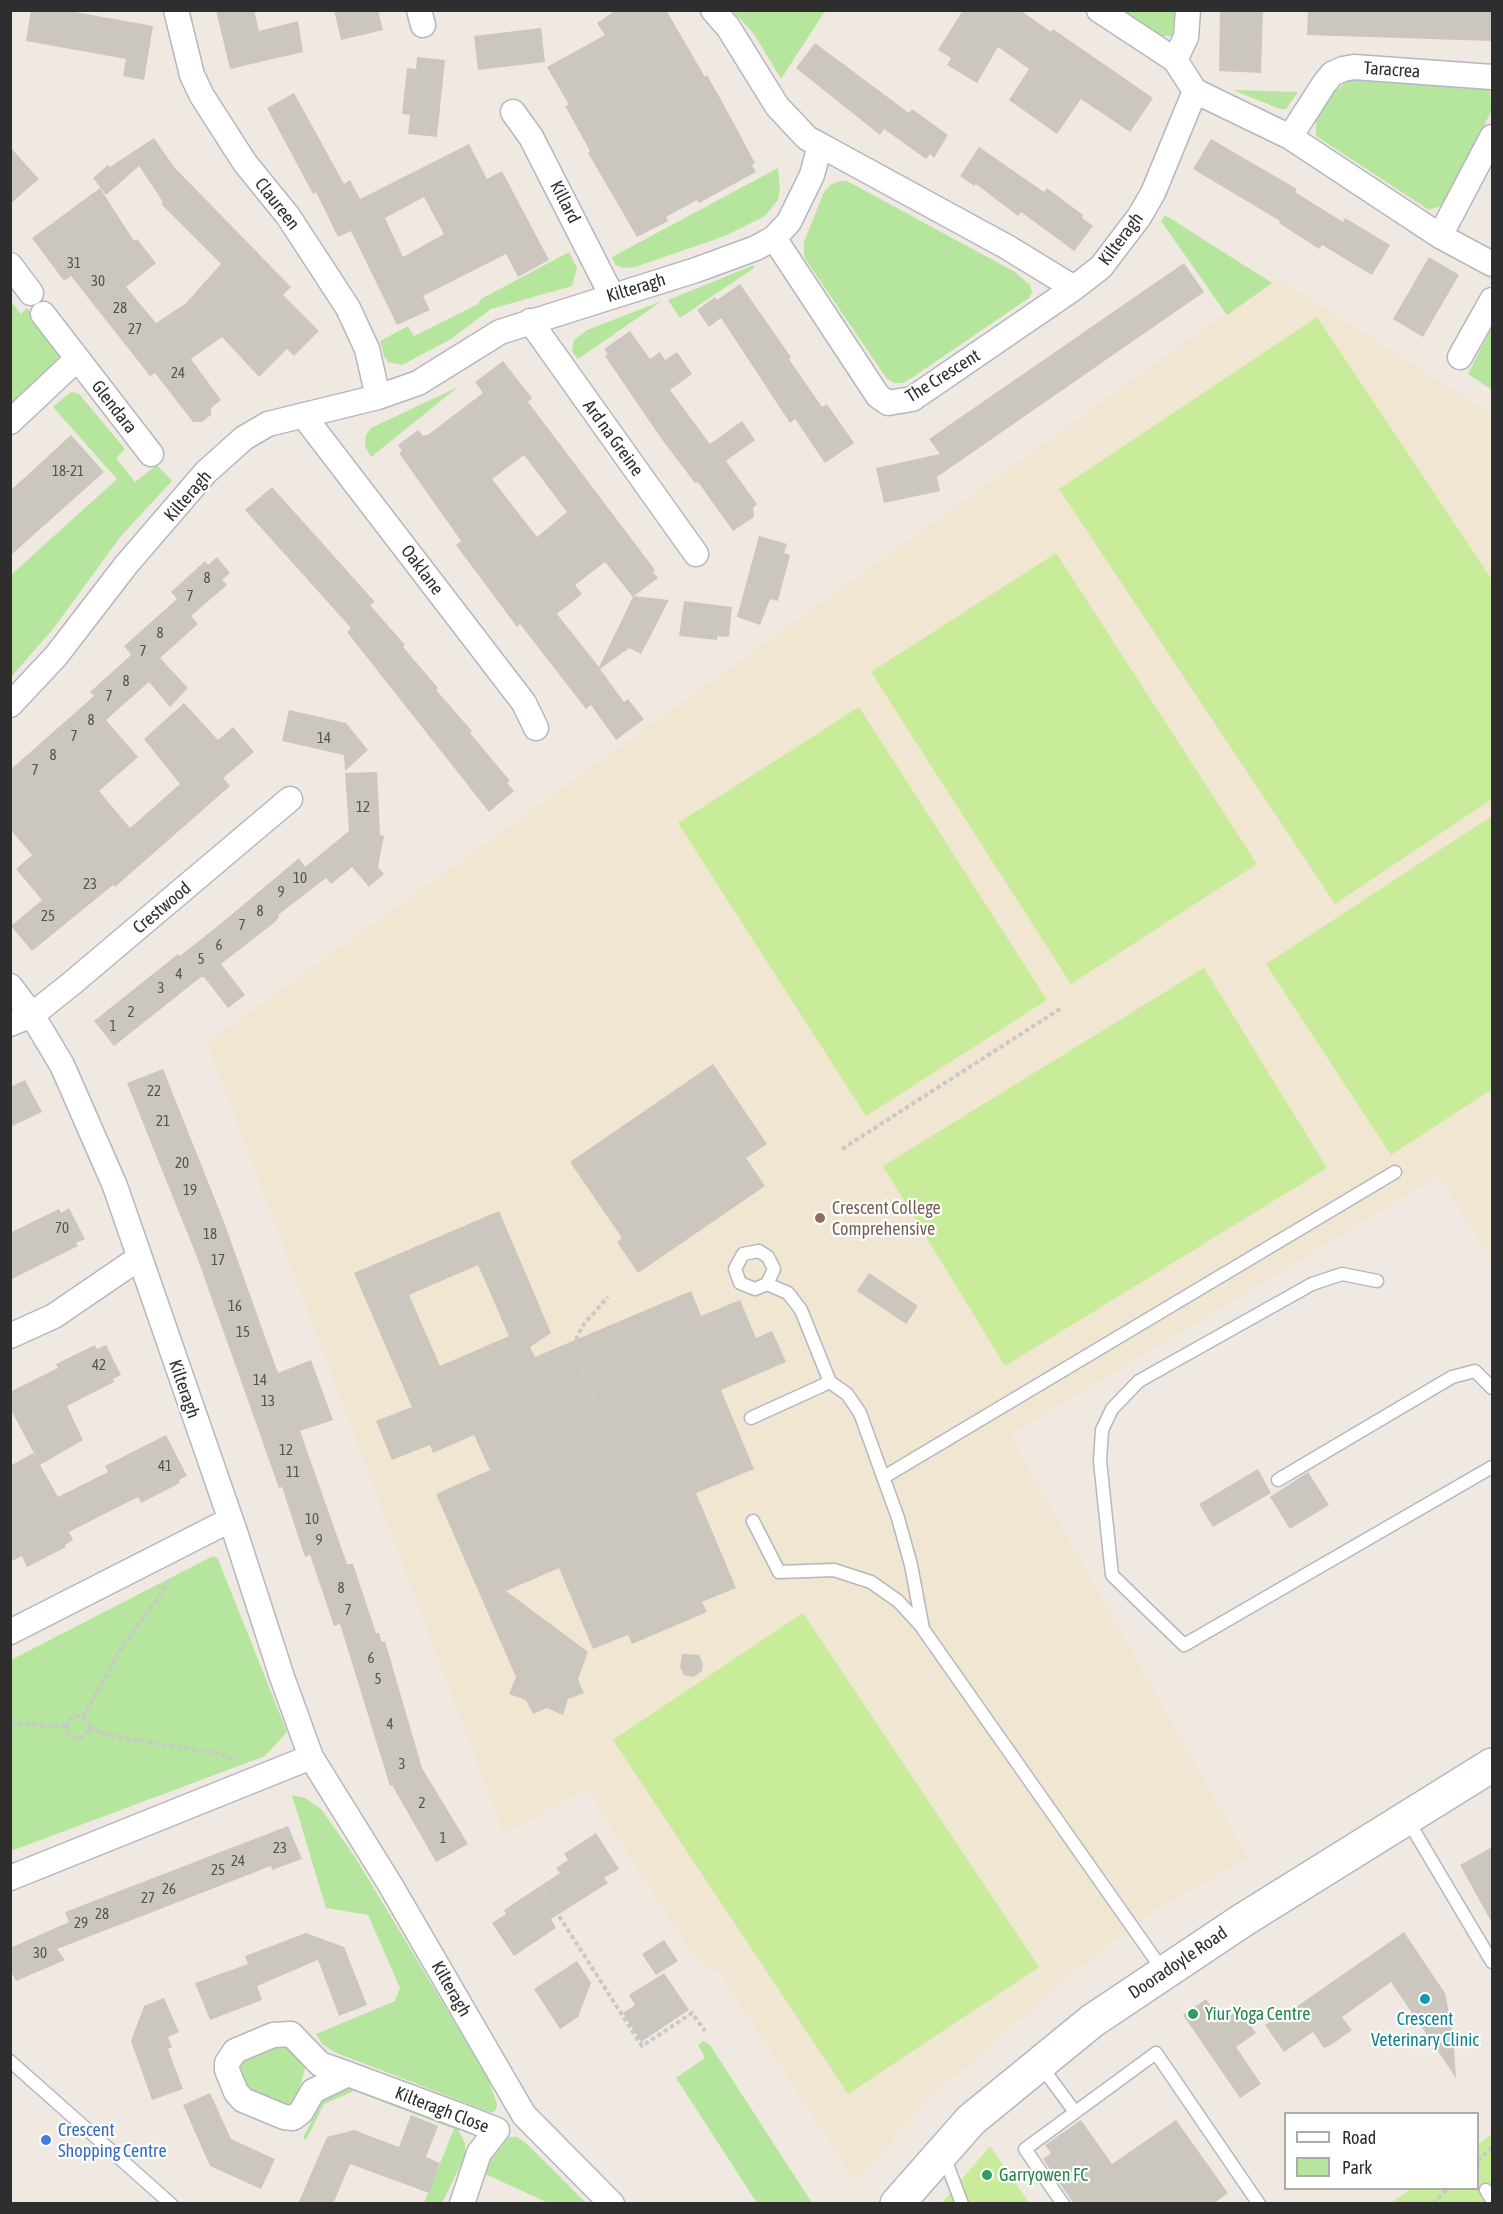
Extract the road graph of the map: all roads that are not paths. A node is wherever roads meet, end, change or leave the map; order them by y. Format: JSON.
{"nodes":[{"id":1,"x":176,"y":10,"type":"edge"},
{"id":2,"x":713,"y":10,"type":"edge"},
{"id":3,"x":1099,"y":10,"type":"edge"},
{"id":4,"x":1188,"y":10,"type":"edge"},
{"id":5,"x":1175,"y":60,"type":"junction"},
{"id":6,"x":1492,"y":77,"type":"edge"},
{"id":7,"x":1195,"y":91,"type":"junction"},
{"id":8,"x":513,"y":112,"type":"dead end"},
{"id":9,"x":1290,"y":136,"type":"junction"},
{"id":10,"x":1492,"y":137,"type":"edge"},
{"id":11,"x":820,"y":145,"type":"junction"},
{"id":12,"x":1440,"y":236,"type":"junction"},
{"id":13,"x":774,"y":238,"type":"junction"},
{"id":14,"x":1492,"y":264,"type":"edge"},
{"id":15,"x":10,"y":265,"type":"edge"},
{"id":16,"x":1074,"y":288,"type":"junction"},
{"id":17,"x":31,"y":293,"type":"dead end"},
{"id":18,"x":612,"y":296,"type":"junction"},
{"id":19,"x":1492,"y":300,"type":"edge"},
{"id":20,"x":43,"y":314,"type":"dead end"},
{"id":21,"x":530,"y":321,"type":"junction"},
{"id":22,"x":1460,"y":357,"type":"dead end"},
{"id":23,"x":77,"y":359,"type":"junction"},
{"id":24,"x":378,"y":397,"type":"junction"},
{"id":25,"x":303,"y":415,"type":"junction"},
{"id":26,"x":10,"y":422,"type":"edge"},
{"id":27,"x":151,"y":454,"type":"dead end"},
{"id":28,"x":696,"y":554,"type":"dead end"},
{"id":29,"x":10,"y":705,"type":"edge"},
{"id":30,"x":536,"y":728,"type":"dead end"},
{"id":31,"x":290,"y":799,"type":"dead end"},
{"id":32,"x":10,"y":986,"type":"edge"},
{"id":33,"x":21,"y":1019,"type":"edge"},
{"id":34,"x":1395,"y":1172,"type":"dead end"},
{"id":35,"x":139,"y":1258,"type":"junction"},
{"id":36,"x":1377,"y":1281,"type":"dead end"},
{"id":37,"x":767,"y":1284,"type":"dead end"},
{"id":38,"x":10,"y":1336,"type":"edge"},
{"id":39,"x":830,"y":1382,"type":"junction"},
{"id":40,"x":1492,"y":1388,"type":"edge"},
{"id":41,"x":752,"y":1418,"type":"dead end"},
{"id":42,"x":1492,"y":1467,"type":"edge"},
{"id":43,"x":884,"y":1476,"type":"junction"},
{"id":44,"x":1278,"y":1480,"type":"dead end"},
{"id":45,"x":230,"y":1520,"type":"junction"},
{"id":46,"x":753,"y":1521,"type":"dead end"},
{"id":47,"x":923,"y":1629,"type":"junction"},
{"id":48,"x":10,"y":1632,"type":"edge"},
{"id":49,"x":311,"y":1757,"type":"junction"},
{"id":50,"x":1492,"y":1765,"type":"edge"},
{"id":51,"x":1406,"y":1818,"type":"junction"},
{"id":52,"x":10,"y":1878,"type":"edge"},
{"id":53,"x":1492,"y":1962,"type":"edge"},
{"id":54,"x":1164,"y":1972,"type":"junction"},
{"id":55,"x":10,"y":2061,"type":"edge"},
{"id":56,"x":1039,"y":2062,"type":"junction"},
{"id":57,"x":348,"y":2074,"type":"junction"},
{"id":58,"x":1075,"y":2112,"type":"junction"},
{"id":59,"x":524,"y":2115,"type":"junction"},
{"id":60,"x":497,"y":2130,"type":"junction"},
{"id":61,"x":943,"y":2152,"type":"junction"},
{"id":62,"x":467,"y":2202,"type":"edge"},
{"id":63,"x":171,"y":2204,"type":"edge"},
{"id":64,"x":612,"y":2204,"type":"edge"},
{"id":65,"x":897,"y":2204,"type":"edge"},
{"id":66,"x":962,"y":2204,"type":"edge"},
{"id":67,"x":1063,"y":2204,"type":"edge"},
{"id":68,"x":1259,"y":2204,"type":"edge"}],
"edges":[{"from":1,"to":24,"type":"street","name":"Claureen"},
{"from":2,"to":11,"type":"street"},
{"from":3,"to":5,"type":"street"},
{"from":4,"to":5,"type":"street"},
{"from":5,"to":7,"type":"street"},
{"from":6,"to":9,"type":"street","name":"Taracrea"},
{"from":7,"to":9,"type":"street"},
{"from":7,"to":16,"type":"street","name":"Kilteragh"},
{"from":8,"to":18,"type":"street","name":"Killard"},
{"from":9,"to":12,"type":"street"},
{"from":10,"to":12,"type":"street"},
{"from":11,"to":13,"type":"street","name":"Kilteragh"},
{"from":11,"to":16,"type":"street"},
{"from":12,"to":14,"type":"street"},
{"from":13,"to":16,"type":"street","name":"The Crescent"},
{"from":13,"to":18,"type":"street","name":"Kilteragh"},
{"from":15,"to":17,"type":"street"},
{"from":18,"to":21,"type":"street","name":"Kilteragh"},
{"from":19,"to":22,"type":"street"},
{"from":20,"to":23,"type":"street","name":"Glendara"},
{"from":21,"to":24,"type":"street","name":"Kilteragh"},
{"from":21,"to":28,"type":"street","name":"Ard na Greine"},
{"from":23,"to":26,"type":"street"},
{"from":23,"to":27,"type":"street","name":"Glendara"},
{"from":24,"to":25,"type":"street","name":"Kilteragh"},
{"from":25,"to":29,"type":"street","name":"Kilteragh"},
{"from":25,"to":30,"type":"street","name":"Oaklane"},
{"from":31,"to":33,"type":"street","name":"Crestwood"},
{"from":32,"to":33,"type":"street","name":"Kilteragh"},
{"from":33,"to":35,"type":"street","name":"Kilteragh"},
{"from":34,"to":43,"type":"lane"},
{"from":35,"to":38,"type":"street"},
{"from":35,"to":45,"type":"street","name":"Kilteragh"},
{"from":36,"to":42,"type":"lane"},
{"from":37,"to":39,"type":"lane"},
{"from":39,"to":41,"type":"lane"},
{"from":39,"to":43,"type":"lane"},
{"from":40,"to":44,"type":"lane"},
{"from":43,"to":47,"type":"lane"},
{"from":45,"to":48,"type":"street"},
{"from":45,"to":49,"type":"street","name":"Kilteragh"},
{"from":46,"to":47,"type":"lane"},
{"from":47,"to":54,"type":"lane"},
{"from":49,"to":52,"type":"street"},
{"from":49,"to":59,"type":"street","name":"Kilteragh"},
{"from":50,"to":51,"type":"main road","name":"Dooradoyle Road"},
{"from":51,"to":53,"type":"lane"},
{"from":51,"to":54,"type":"main road","name":"Dooradoyle Road"},
{"from":54,"to":56,"type":"main road","name":"Dooradoyle Road"},
{"from":55,"to":63,"type":"lane"},
{"from":56,"to":58,"type":"lane"},
{"from":56,"to":61,"type":"main road","name":"Dooradoyle Road"},
{"from":57,"to":57,"type":"street","name":"Kilteragh Close"},
{"from":57,"to":60,"type":"street","name":"Kilteragh Close"},
{"from":58,"to":67,"type":"lane"},
{"from":58,"to":68,"type":"lane"},
{"from":59,"to":60,"type":"street"},
{"from":59,"to":64,"type":"street","name":"Kilteragh"},
{"from":60,"to":62,"type":"street","name":"Kilteragh Close"},
{"from":61,"to":65,"type":"main road","name":"Dooradoyle Road"},
{"from":61,"to":66,"type":"lane"}]}
